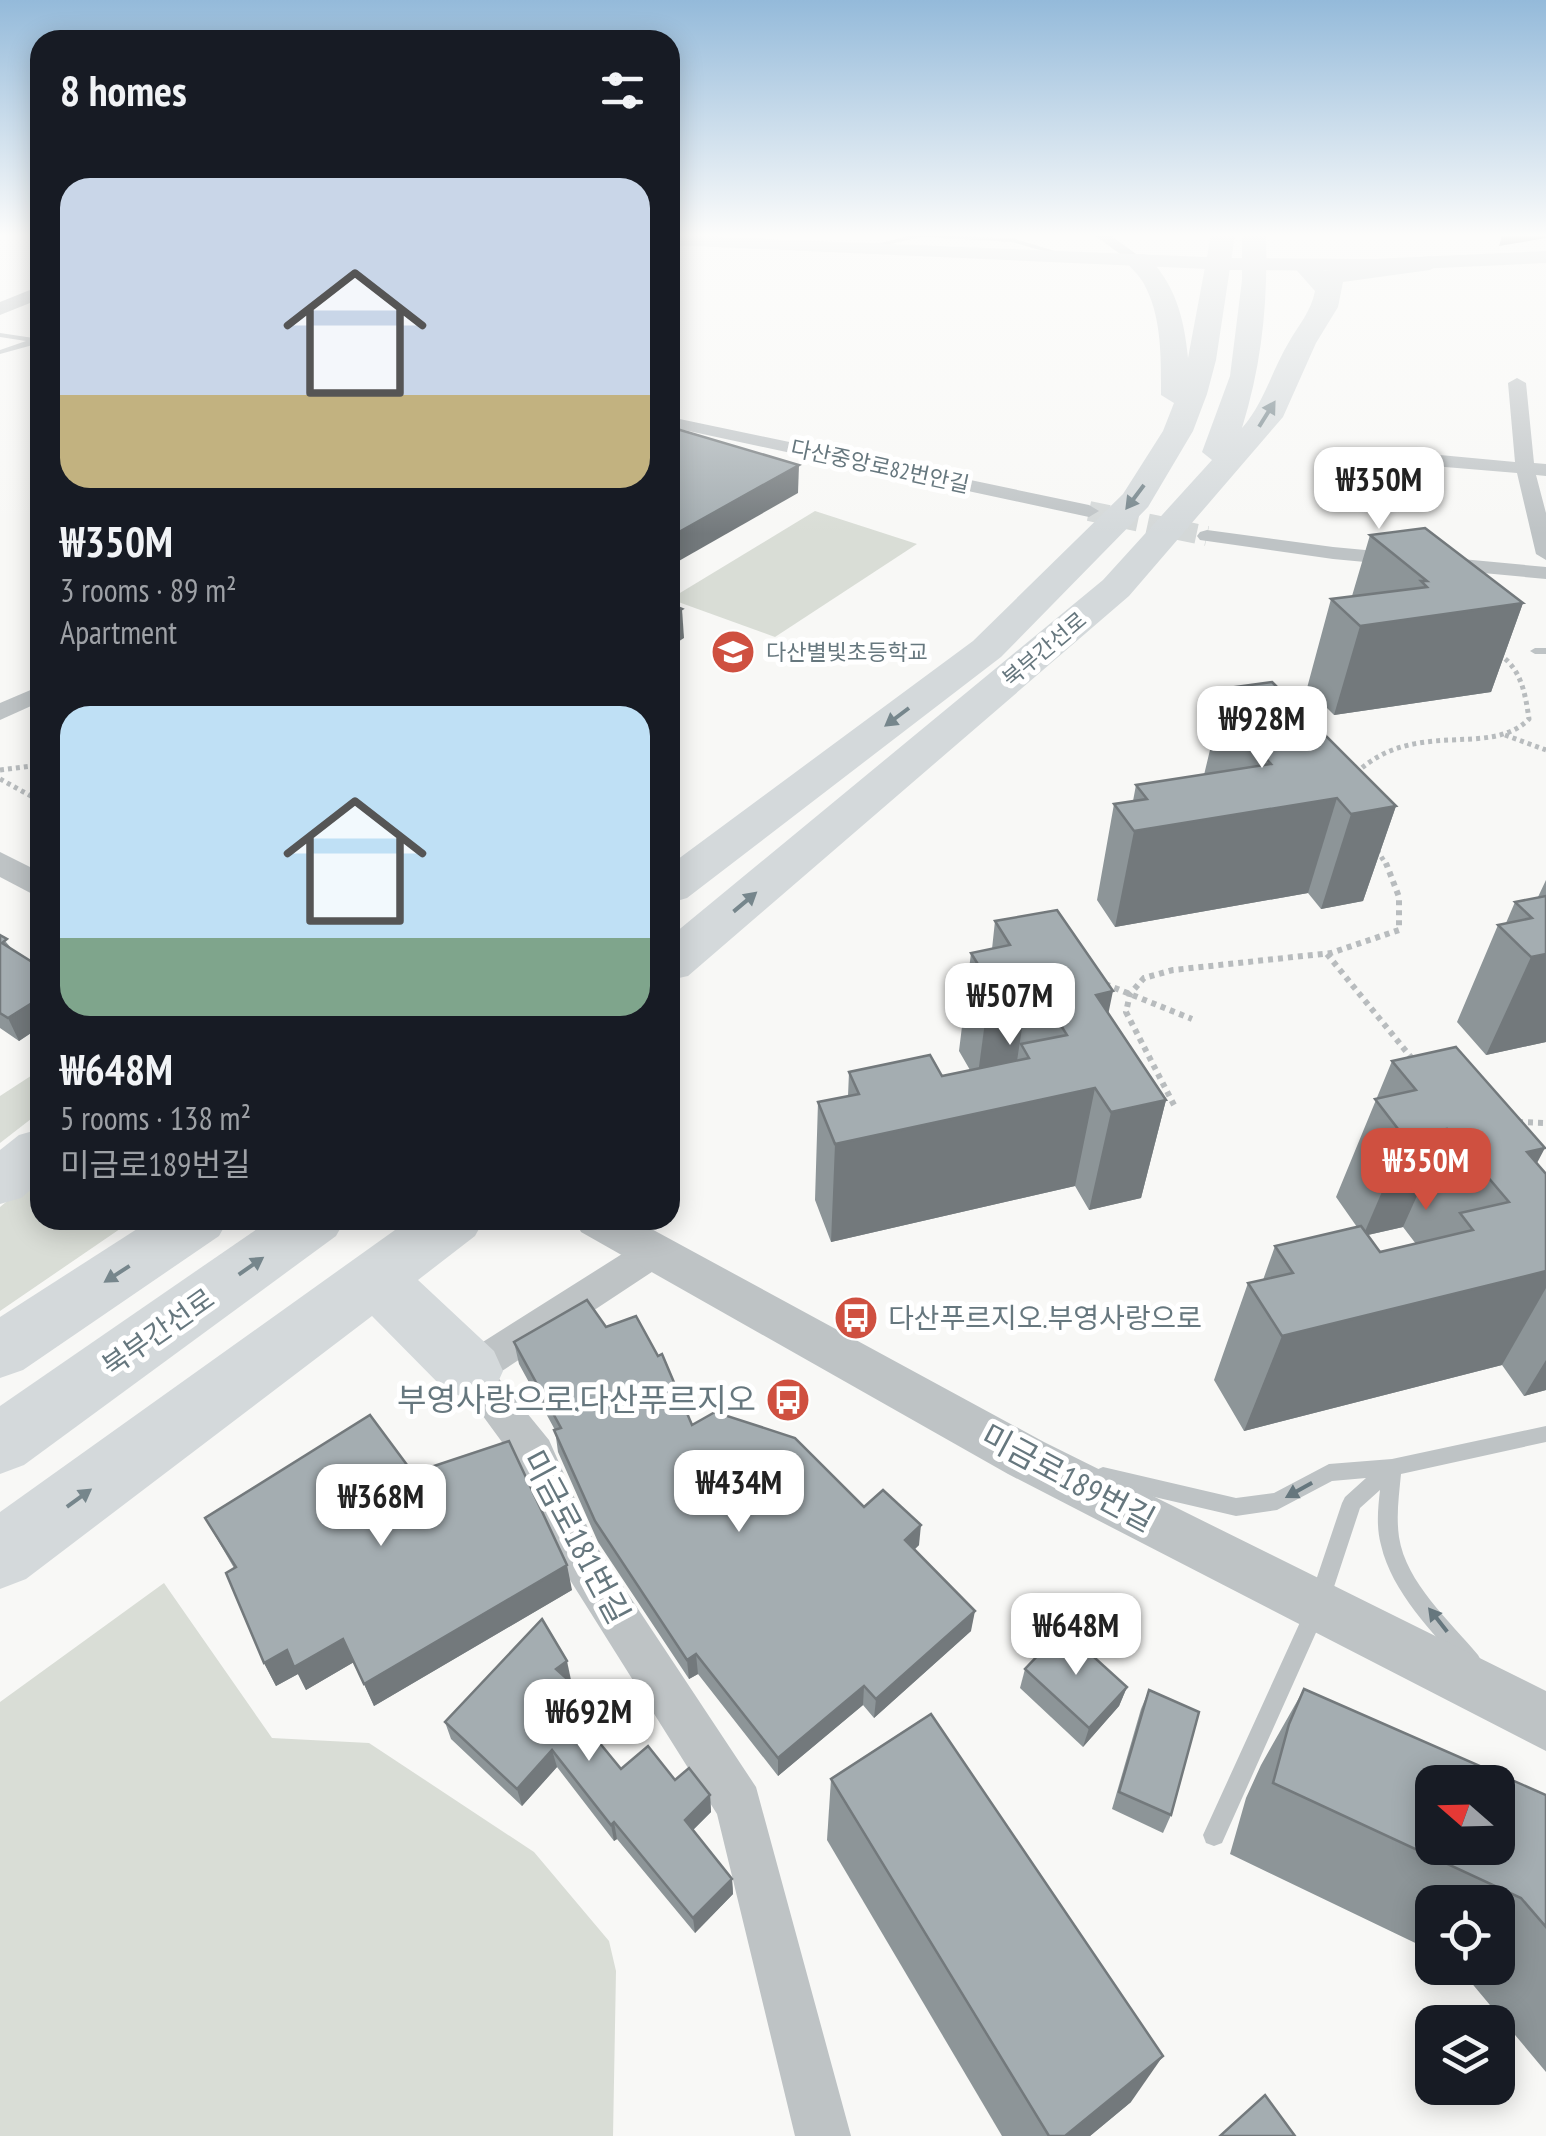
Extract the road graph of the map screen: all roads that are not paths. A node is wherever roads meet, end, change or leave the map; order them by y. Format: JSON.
{"nodes":[{"id":1,"x":0,"y":335,"type":"edge"},
{"id":2,"x":1170,"y":335,"type":"edge"},
{"id":3,"x":1206,"y":335,"type":"edge"},
{"id":4,"x":1249,"y":335,"type":"edge"},
{"id":5,"x":1308,"y":335,"type":"edge"},
{"id":6,"x":30,"y":339,"type":"edge"},
{"id":7,"x":30,"y":343,"type":"edge"},
{"id":8,"x":0,"y":352,"type":"edge"},
{"id":9,"x":1516,"y":383,"type":"dead end"},
{"id":10,"x":680,"y":424,"type":"edge"},
{"id":11,"x":1178,"y":432,"type":"junction"},
{"id":12,"x":1397,"y":458,"type":"dead end"},
{"id":13,"x":1536,"y":469,"type":"edge"},
{"id":14,"x":1205,"y":489,"type":"junction"},
{"id":15,"x":1090,"y":511,"type":"tunnel mouth"},
{"id":16,"x":1207,"y":536,"type":"tunnel mouth"},
{"id":17,"x":1546,"y":554,"type":"edge"},
{"id":18,"x":1546,"y":573,"type":"edge"},
{"id":19,"x":30,"y":698,"type":"edge"},
{"id":20,"x":0,"y":713,"type":"edge"},
{"id":21,"x":0,"y":862,"type":"edge"},
{"id":22,"x":30,"y":880,"type":"edge"},
{"id":23,"x":680,"y":880,"type":"edge"},
{"id":24,"x":680,"y":956,"type":"edge"},
{"id":25,"x":30,"y":1158,"type":"edge"},
{"id":26,"x":0,"y":1182,"type":"edge"},
{"id":27,"x":183,"y":1230,"type":"edge"},
{"id":28,"x":301,"y":1230,"type":"edge"},
{"id":29,"x":441,"y":1230,"type":"edge"},
{"id":30,"x":615,"y":1230,"type":"edge"},
{"id":31,"x":654,"y":1252,"type":"junction"},
{"id":32,"x":376,"y":1280,"type":"junction"},
{"id":33,"x":0,"y":1351,"type":"edge"},
{"id":34,"x":470,"y":1370,"type":"junction"},
{"id":35,"x":1546,"y":1434,"type":"edge"},
{"id":36,"x":0,"y":1444,"type":"edge"},
{"id":37,"x":1026,"y":1458,"type":"junction"},
{"id":38,"x":1392,"y":1466,"type":"junction"},
{"id":39,"x":0,"y":1555,"type":"edge"},
{"id":40,"x":1316,"y":1608,"type":"junction"},
{"id":41,"x":1498,"y":1697,"type":"junction"},
{"id":42,"x":1546,"y":1722,"type":"edge"},
{"id":43,"x":1214,"y":1835,"type":"dead end"},
{"id":44,"x":823,"y":2136,"type":"edge"}],
"edges":[{"from":1,"to":6,"type":"lane"},
{"from":2,"to":11,"type":"highway"},
{"from":3,"to":11,"type":"highway","name":"북부간선로"},
{"from":4,"to":14,"type":"highway","name":"북부간선로"},
{"from":14,"to":5,"type":"highway","one_way":true},
{"from":7,"to":8,"type":"lane"},
{"from":9,"to":13,"type":"street"},
{"from":10,"to":15,"type":"street","name":"다산중앙로82번안길"},
{"from":11,"to":23,"type":"highway","name":"북부간선로","one_way":true},
{"from":12,"to":13,"type":"street"},
{"from":13,"to":17,"type":"street"},
{"from":24,"to":14,"type":"highway","name":"북부간선로","one_way":true},
{"from":16,"to":18,"type":"street"},
{"from":19,"to":20,"type":"street"},
{"from":21,"to":22,"type":"street"},
{"from":25,"to":26,"type":"highway"},
{"from":27,"to":33,"type":"highway","one_way":true},
{"from":36,"to":28,"type":"highway","name":"북부간선로","one_way":true},
{"from":29,"to":32,"type":"highway"},
{"from":30,"to":31,"type":"street","name":"미금로189번길"},
{"from":31,"to":34,"type":"street"},
{"from":31,"to":37,"type":"street","name":"미금로189번길"},
{"from":32,"to":34,"type":"highway"},
{"from":39,"to":32,"type":"highway","one_way":true},
{"from":34,"to":44,"type":"street","name":"미금로181번길"},
{"from":35,"to":38,"type":"lane"},
{"from":38,"to":37,"type":"lane","one_way":true},
{"from":37,"to":40,"type":"street","name":"미금로189번길"},
{"from":38,"to":40,"type":"lane"},
{"from":41,"to":38,"type":"lane","one_way":true},
{"from":40,"to":41,"type":"street","name":"미금로189번길"},
{"from":40,"to":43,"type":"lane"},
{"from":41,"to":42,"type":"street","name":"미금로189번길"}]}
